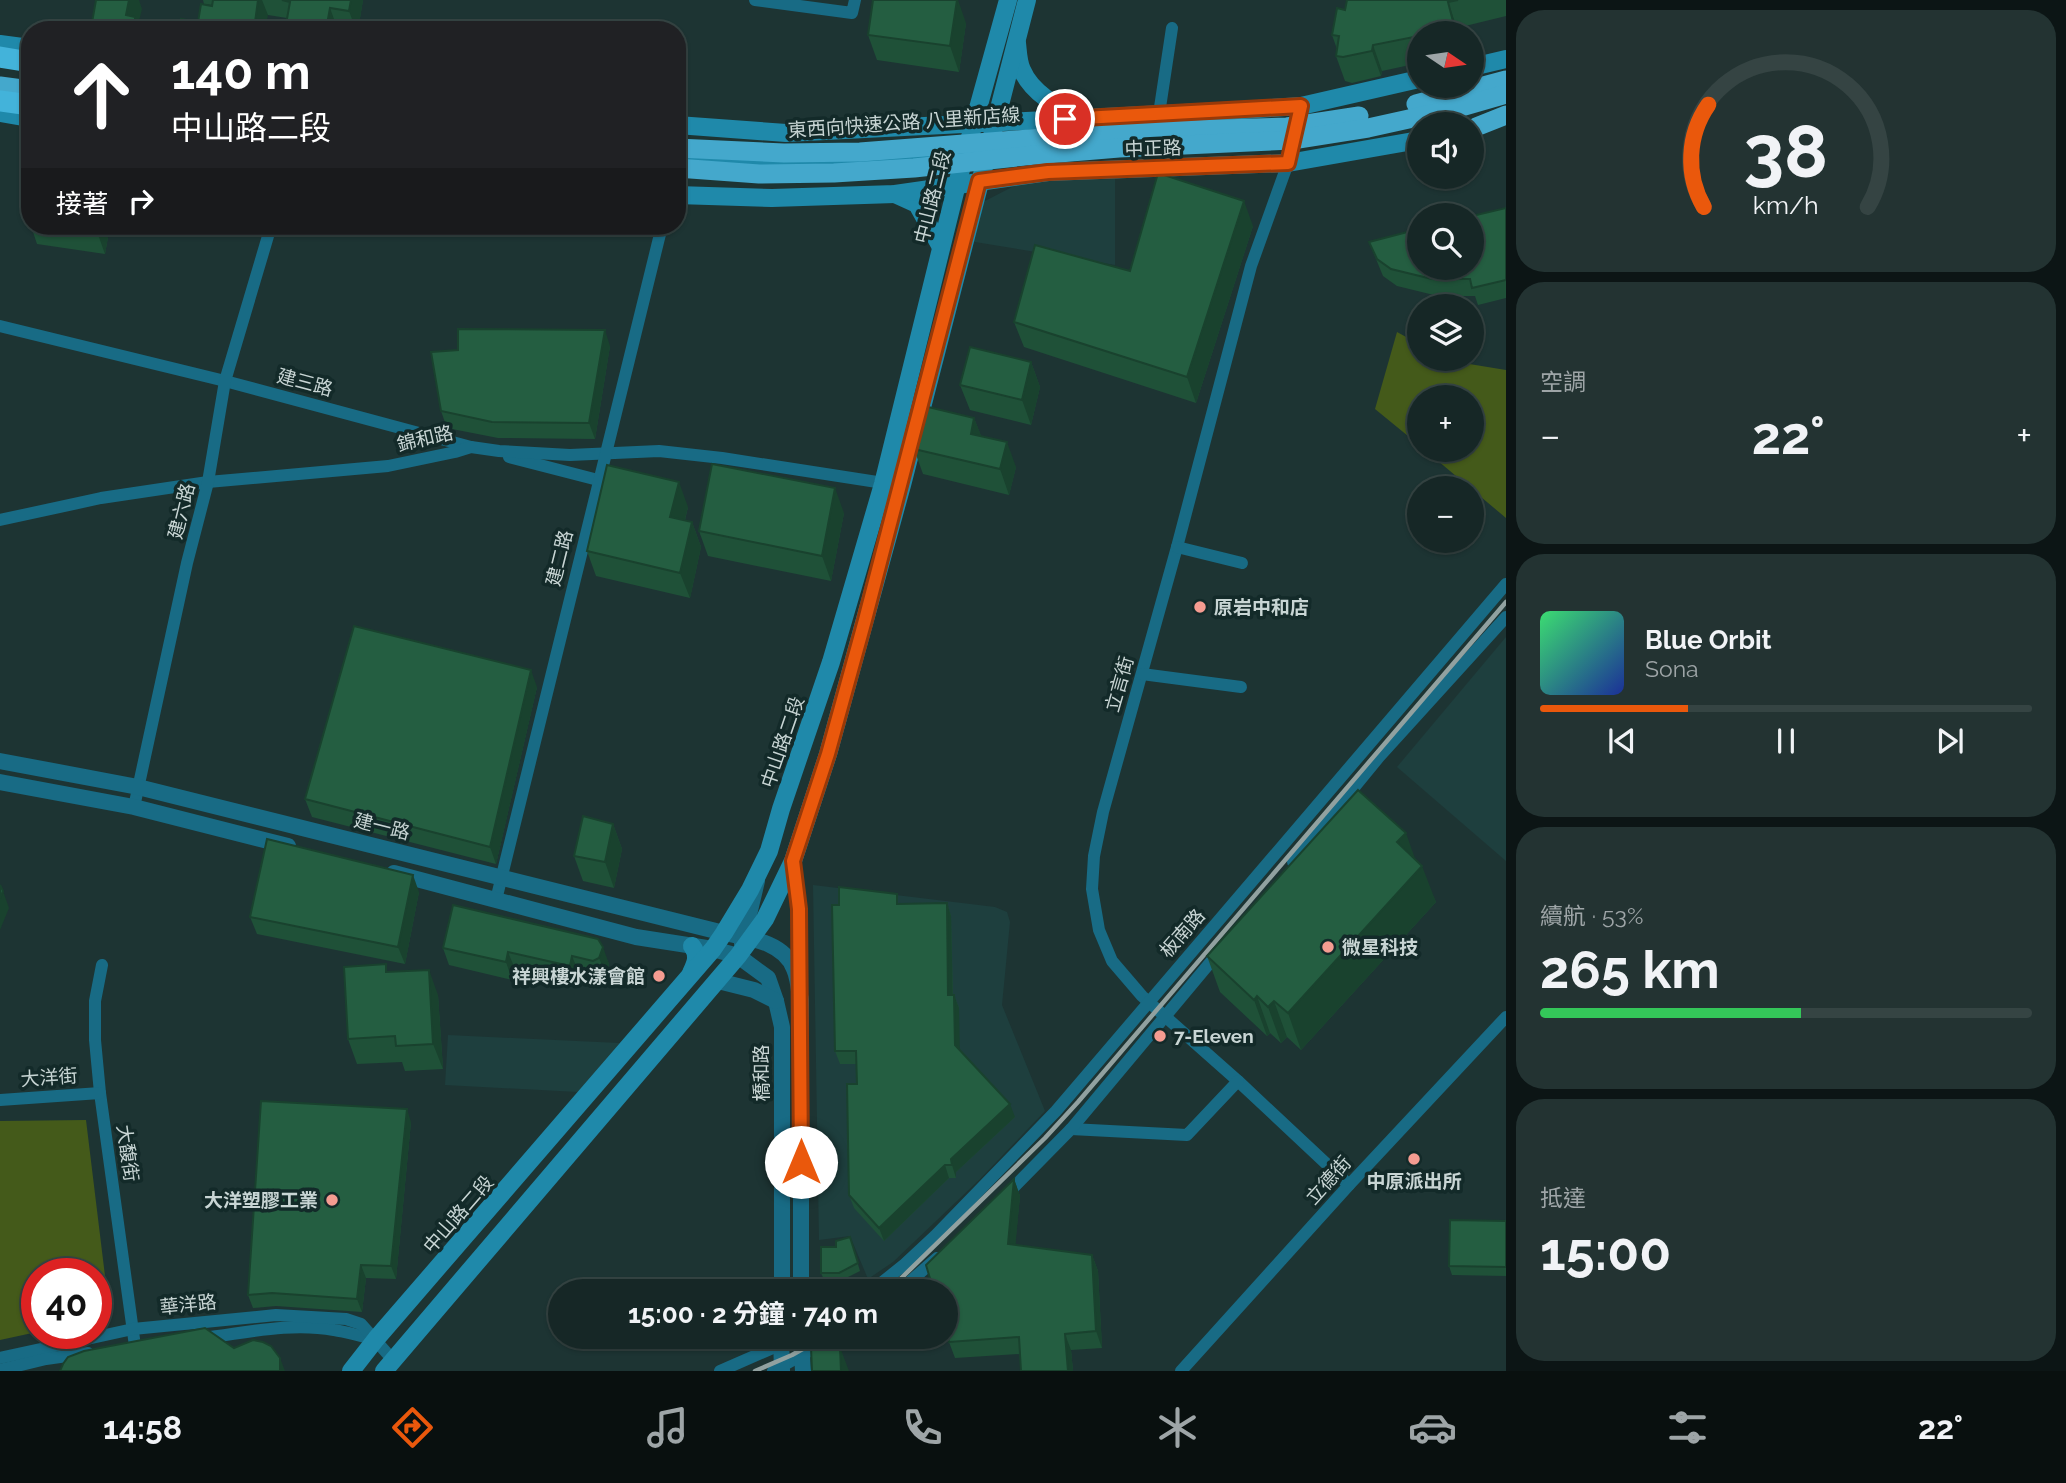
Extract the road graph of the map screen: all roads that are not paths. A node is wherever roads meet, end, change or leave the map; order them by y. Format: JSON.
{"nodes":[{"id":1,"x":755,"y":0,"type":"edge"},
{"id":2,"x":1008,"y":0,"type":"edge"},
{"id":3,"x":1027,"y":0,"type":"edge"},
{"id":4,"x":853,"y":6,"type":"edge"},
{"id":5,"x":1172,"y":28,"type":"dead end"},
{"id":6,"x":1016,"y":38,"type":"junction"},
{"id":7,"x":0,"y":44,"type":"edge"},
{"id":8,"x":21,"y":47,"type":"edge"},
{"id":9,"x":0,"y":57,"type":"edge"},
{"id":10,"x":1506,"y":59,"type":"edge"},
{"id":11,"x":21,"y":60,"type":"edge"},
{"id":12,"x":1484,"y":64,"type":"edge"},
{"id":13,"x":0,"y":74,"type":"edge"},
{"id":14,"x":21,"y":77,"type":"edge"},
{"id":15,"x":1506,"y":80,"type":"edge"},
{"id":16,"x":1407,"y":82,"type":"edge"},
{"id":17,"x":0,"y":83,"type":"edge"},
{"id":18,"x":21,"y":86,"type":"edge"},
{"id":19,"x":1506,"y":94,"type":"edge"},
{"id":20,"x":0,"y":101,"type":"edge"},
{"id":21,"x":21,"y":104,"type":"edge"},
{"id":22,"x":1301,"y":106,"type":"junction"},
{"id":23,"x":0,"y":113,"type":"edge"},
{"id":24,"x":1159,"y":114,"type":"junction"},
{"id":25,"x":21,"y":116,"type":"edge"},
{"id":26,"x":1506,"y":117,"type":"edge"},
{"id":27,"x":1080,"y":118,"type":"junction"},
{"id":28,"x":1050,"y":120,"type":"junction"},
{"id":29,"x":993,"y":123,"type":"junction"},
{"id":30,"x":972,"y":124,"type":"junction"},
{"id":31,"x":1484,"y":125,"type":"edge"},
{"id":32,"x":686,"y":126,"type":"edge"},
{"id":33,"x":1407,"y":142,"type":"edge"},
{"id":34,"x":686,"y":148,"type":"edge"},
{"id":35,"x":986,"y":151,"type":"junction"},
{"id":36,"x":965,"y":153,"type":"junction"},
{"id":37,"x":686,"y":159,"type":"edge"},
{"id":38,"x":1288,"y":163,"type":"junction"},
{"id":39,"x":686,"y":169,"type":"edge"},
{"id":40,"x":1048,"y":172,"type":"junction"},
{"id":41,"x":979,"y":181,"type":"junction"},
{"id":42,"x":957,"y":184,"type":"junction"},
{"id":43,"x":895,"y":194,"type":"junction"},
{"id":44,"x":686,"y":195,"type":"edge"},
{"id":45,"x":268,"y":235,"type":"edge"},
{"id":46,"x":660,"y":235,"type":"edge"},
{"id":47,"x":941,"y":247,"type":"junction"},
{"id":48,"x":0,"y":326,"type":"edge"},
{"id":49,"x":225,"y":381,"type":"junction"},
{"id":50,"x":471,"y":447,"type":"junction"},
{"id":51,"x":606,"y":454,"type":"junction"},
{"id":52,"x":598,"y":480,"type":"junction"},
{"id":53,"x":208,"y":482,"type":"junction"},
{"id":54,"x":883,"y":484,"type":"junction"},
{"id":55,"x":902,"y":485,"type":"junction"},
{"id":56,"x":0,"y":520,"type":"edge"},
{"id":57,"x":1177,"y":547,"type":"junction"},
{"id":58,"x":1242,"y":563,"type":"dead end"},
{"id":59,"x":1506,"y":584,"type":"edge"},
{"id":60,"x":1506,"y":617,"type":"edge"},
{"id":61,"x":1142,"y":674,"type":"junction"},
{"id":62,"x":1241,"y":687,"type":"dead end"},
{"id":63,"x":0,"y":761,"type":"edge"},
{"id":64,"x":0,"y":782,"type":"edge"},
{"id":65,"x":138,"y":787,"type":"junction"},
{"id":66,"x":134,"y":807,"type":"junction"},
{"id":67,"x":297,"y":848,"type":"edge"},
{"id":68,"x":793,"y":861,"type":"junction"},
{"id":69,"x":377,"y":869,"type":"edge"},
{"id":70,"x":759,"y":871,"type":"junction"},
{"id":71,"x":1286,"y":872,"type":"edge"},
{"id":72,"x":501,"y":877,"type":"junction"},
{"id":73,"x":496,"y":900,"type":"junction"},
{"id":74,"x":724,"y":933,"type":"junction"},
{"id":75,"x":748,"y":938,"type":"junction"},
{"id":76,"x":1226,"y":944,"type":"edge"},
{"id":77,"x":692,"y":946,"type":"junction"},
{"id":78,"x":713,"y":949,"type":"junction"},
{"id":79,"x":738,"y":956,"type":"junction"},
{"id":80,"x":102,"y":965,"type":"dead end"},
{"id":81,"x":690,"y":976,"type":"junction"},
{"id":82,"x":718,"y":981,"type":"junction"},
{"id":83,"x":776,"y":1001,"type":"junction"},
{"id":84,"x":1149,"y":1001,"type":"junction"},
{"id":85,"x":801,"y":1007,"type":"junction"},
{"id":86,"x":1166,"y":1017,"type":"junction"},
{"id":87,"x":1506,"y":1017,"type":"edge"},
{"id":88,"x":1238,"y":1081,"type":"junction"},
{"id":89,"x":100,"y":1093,"type":"junction"},
{"id":90,"x":0,"y":1100,"type":"edge"},
{"id":91,"x":1071,"y":1129,"type":"junction"},
{"id":92,"x":1349,"y":1185,"type":"junction"},
{"id":93,"x":998,"y":1203,"type":"edge"},
{"id":94,"x":950,"y":1247,"type":"edge"},
{"id":95,"x":782,"y":1279,"type":"edge"},
{"id":96,"x":801,"y":1279,"type":"edge"},
{"id":97,"x":886,"y":1279,"type":"edge"},
{"id":98,"x":913,"y":1279,"type":"edge"},
{"id":99,"x":133,"y":1329,"type":"junction"},
{"id":100,"x":376,"y":1339,"type":"junction"},
{"id":101,"x":185,"y":1340,"type":"edge"},
{"id":102,"x":135,"y":1346,"type":"edge"},
{"id":103,"x":765,"y":1349,"type":"edge"},
{"id":104,"x":780,"y":1349,"type":"edge"},
{"id":105,"x":820,"y":1349,"type":"edge"},
{"id":106,"x":97,"y":1352,"type":"edge"},
{"id":107,"x":0,"y":1358,"type":"edge"},
{"id":108,"x":802,"y":1364,"type":"edge"},
{"id":109,"x":389,"y":1365,"type":"edge"},
{"id":110,"x":0,"y":1370,"type":"edge"},
{"id":111,"x":779,"y":1370,"type":"edge"},
{"id":112,"x":351,"y":1371,"type":"edge"},
{"id":113,"x":720,"y":1371,"type":"edge"},
{"id":114,"x":1181,"y":1371,"type":"edge"}],
"edges":[{"from":1,"to":4,"type":"street"},
{"from":2,"to":30,"type":"main road","name":"中山路二段"},
{"from":3,"to":6,"type":"main road"},
{"from":5,"to":24,"type":"street"},
{"from":6,"to":27,"type":"main road"},
{"from":6,"to":29,"type":"main road"},
{"from":7,"to":8,"type":"main road"},
{"from":9,"to":11,"type":"highway"},
{"from":10,"to":12,"type":"main road"},
{"from":13,"to":14,"type":"highway"},
{"from":15,"to":34,"type":"highway","name":"東西向快速公路 八里新店線","bridge":true},
{"from":16,"to":22,"type":"main road","name":"中正路"},
{"from":17,"to":18,"type":"highway"},
{"from":19,"to":39,"type":"highway","bridge":true},
{"from":20,"to":21,"type":"highway"},
{"from":22,"to":24,"type":"main road","name":"中正路"},
{"from":22,"to":38,"type":"street","name":"立言街"},
{"from":23,"to":25,"type":"main road"},
{"from":24,"to":27,"type":"main road","name":"中正路"},
{"from":26,"to":31,"type":"highway"},
{"from":27,"to":28,"type":"main road","name":"中正路"},
{"from":28,"to":29,"type":"main road","name":"中正路"},
{"from":28,"to":35,"type":"main road"},
{"from":29,"to":30,"type":"main road","name":"中正路"},
{"from":29,"to":35,"type":"main road"},
{"from":30,"to":32,"type":"main road","name":"中正路"},
{"from":30,"to":36,"type":"main road","name":"中山路二段"},
{"from":33,"to":38,"type":"main road","name":"中正路"},
{"from":35,"to":36,"type":"main road"},
{"from":35,"to":40,"type":"main road"},
{"from":35,"to":41,"type":"main road"},
{"from":36,"to":37,"type":"main road"},
{"from":36,"to":42,"type":"main road","name":"中山路二段"},
{"from":38,"to":40,"type":"main road","name":"中正路"},
{"from":38,"to":57,"type":"street","name":"立言街"},
{"from":40,"to":41,"type":"main road","name":"中正路"},
{"from":41,"to":42,"type":"main road","name":"中正路"},
{"from":41,"to":55,"type":"main road"},
{"from":42,"to":43,"type":"main road","name":"中正路"},
{"from":42,"to":47,"type":"main road","name":"中山路二段"},
{"from":43,"to":44,"type":"main road","name":"中正路"},
{"from":43,"to":47,"type":"main road"},
{"from":45,"to":49,"type":"street","name":"建六路"},
{"from":46,"to":51,"type":"street","name":"建二路"},
{"from":47,"to":54,"type":"main road","name":"中山路二段"},
{"from":48,"to":49,"type":"street","name":"建三路"},
{"from":49,"to":50,"type":"street","name":"建三路"},
{"from":49,"to":53,"type":"street","name":"建六路"},
{"from":50,"to":51,"type":"street","name":"錦和路"},
{"from":50,"to":52,"type":"street","name":"建三路"},
{"from":50,"to":53,"type":"street","name":"錦和路"},
{"from":51,"to":52,"type":"street","name":"建二路"},
{"from":51,"to":54,"type":"street","name":"錦和路"},
{"from":52,"to":72,"type":"street","name":"建二路"},
{"from":53,"to":56,"type":"street","name":"錦和路"},
{"from":53,"to":65,"type":"street","name":"建六路"},
{"from":54,"to":55,"type":"street","name":"錦和路"},
{"from":54,"to":70,"type":"main road","name":"中山路二段"},
{"from":55,"to":68,"type":"main road"},
{"from":57,"to":58,"type":"street"},
{"from":57,"to":61,"type":"street","name":"立言街"},
{"from":59,"to":84,"type":"street","name":"板南路"},
{"from":60,"to":71,"type":"street"},
{"from":61,"to":62,"type":"street"},
{"from":61,"to":84,"type":"street","name":"立言街"},
{"from":63,"to":65,"type":"street","name":"建一路"},
{"from":64,"to":66,"type":"street"},
{"from":65,"to":66,"type":"street","name":"建六路"},
{"from":65,"to":72,"type":"street","name":"建一路"},
{"from":66,"to":67,"type":"street"},
{"from":68,"to":75,"type":"main road"},
{"from":68,"to":85,"type":"street","name":"橋和路"},
{"from":69,"to":73,"type":"street"},
{"from":70,"to":74,"type":"main road","name":"中山路二段"},
{"from":70,"to":75,"type":"street"},
{"from":72,"to":73,"type":"street","name":"建二路"},
{"from":72,"to":74,"type":"street","name":"建一路"},
{"from":73,"to":77,"type":"street"},
{"from":74,"to":75,"type":"street","name":"建一路"},
{"from":74,"to":78,"type":"main road","name":"中山路二段"},
{"from":75,"to":79,"type":"main road"},
{"from":75,"to":85,"type":"street","name":"橋和路"},
{"from":76,"to":86,"type":"street"},
{"from":77,"to":78,"type":"street"},
{"from":77,"to":81,"type":"main road"},
{"from":78,"to":79,"type":"street"},
{"from":78,"to":81,"type":"main road","name":"中山路二段"},
{"from":79,"to":82,"type":"main road"},
{"from":79,"to":83,"type":"street","name":"橋和路"},
{"from":80,"to":89,"type":"street","name":"大馥街"},
{"from":81,"to":100,"type":"main road","name":"中山路二段"},
{"from":82,"to":83,"type":"street"},
{"from":82,"to":109,"type":"main road"},
{"from":83,"to":95,"type":"street","name":"橋和路"},
{"from":84,"to":86,"type":"street","name":"立言街"},
{"from":84,"to":97,"type":"street","name":"板南路"},
{"from":85,"to":96,"type":"street","name":"橋和路"},
{"from":86,"to":88,"type":"street","name":"立言街"},
{"from":86,"to":91,"type":"street"},
{"from":87,"to":92,"type":"street","name":"立德街"},
{"from":88,"to":91,"type":"street"},
{"from":88,"to":92,"type":"street","name":"立言街"},
{"from":89,"to":90,"type":"street","name":"大洋街"},
{"from":89,"to":99,"type":"street","name":"大馥街"},
{"from":91,"to":93,"type":"street"},
{"from":92,"to":114,"type":"street","name":"立德街"},
{"from":94,"to":98,"type":"street"},
{"from":99,"to":100,"type":"street","name":"華洋路"},
{"from":99,"to":102,"type":"street","name":"大馥街"},
{"from":99,"to":107,"type":"street","name":"華洋路"},
{"from":100,"to":101,"type":"street","name":"華洋路"},
{"from":100,"to":109,"type":"street","name":"華洋路"},
{"from":100,"to":112,"type":"main road","name":"中山路二段"},
{"from":103,"to":113,"type":"street"},
{"from":104,"to":111,"type":"street"},
{"from":105,"to":108,"type":"street"},
{"from":106,"to":110,"type":"street"},
{"from":108,"to":111,"type":"street"}]}
